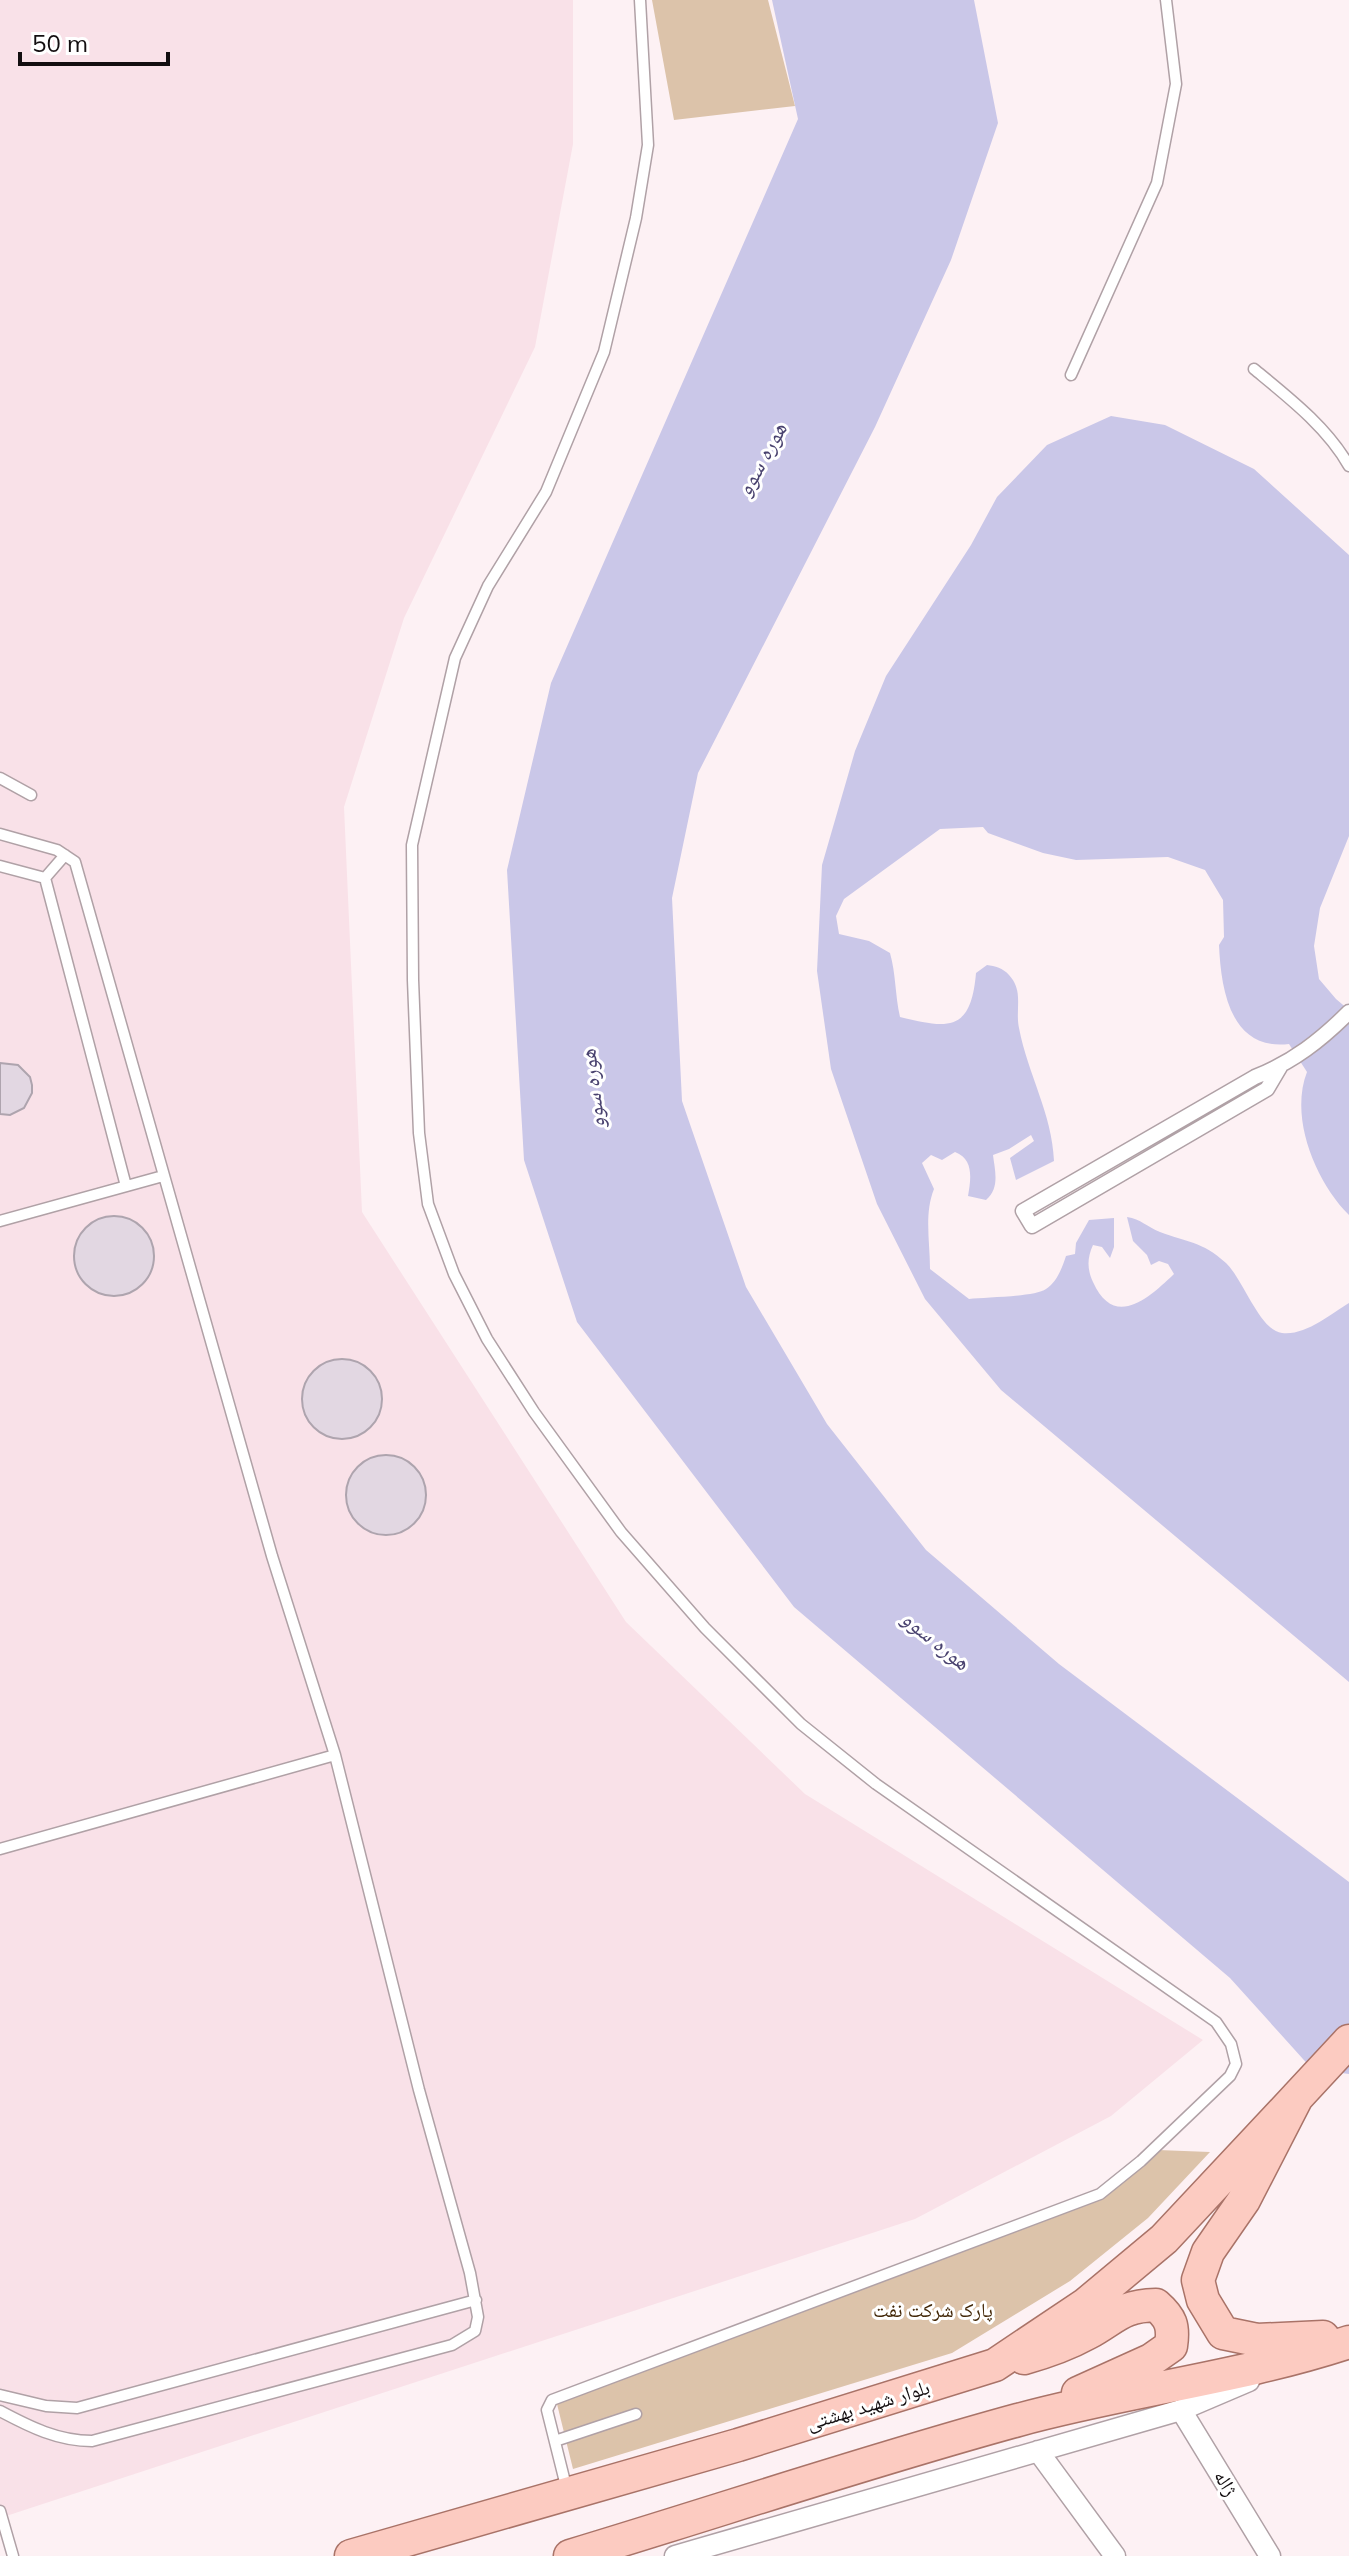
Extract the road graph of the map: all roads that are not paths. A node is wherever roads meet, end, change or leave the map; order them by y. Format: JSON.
{"nodes":[{"id":1,"x":640,"y":0,"type":"edge"},
{"id":2,"x":1166,"y":0,"type":"edge"},
{"id":3,"x":1254,"y":369,"type":"dead end"},
{"id":4,"x":1071,"y":375,"type":"dead end"},
{"id":5,"x":1349,"y":466,"type":"edge"},
{"id":6,"x":0,"y":778,"type":"edge"},
{"id":7,"x":31,"y":795,"type":"dead end"},
{"id":8,"x":0,"y":834,"type":"edge"},
{"id":9,"x":65,"y":855,"type":"junction"},
{"id":10,"x":0,"y":866,"type":"edge"},
{"id":11,"x":45,"y":878,"type":"junction"},
{"id":12,"x":1349,"y":1012,"type":"edge"},
{"id":13,"x":1280,"y":1067,"type":"junction"},
{"id":14,"x":163,"y":1176,"type":"junction"},
{"id":15,"x":126,"y":1186,"type":"junction"},
{"id":16,"x":0,"y":1221,"type":"edge"},
{"id":17,"x":335,"y":1755,"type":"junction"},
{"id":18,"x":0,"y":1849,"type":"edge"},
{"id":19,"x":1349,"y":2041,"type":"edge"},
{"id":20,"x":1297,"y":2097,"type":"junction"},
{"id":21,"x":476,"y":2300,"type":"junction"},
{"id":22,"x":1349,"y":2336,"type":"edge"},
{"id":23,"x":1349,"y":2342,"type":"edge"},
{"id":24,"x":1307,"y":2356,"type":"junction"},
{"id":25,"x":995,"y":2365,"type":"junction"},
{"id":26,"x":0,"y":2395,"type":"edge"},
{"id":27,"x":1181,"y":2410,"type":"junction"},
{"id":28,"x":0,"y":2411,"type":"edge"},
{"id":29,"x":636,"y":2414,"type":"dead end"},
{"id":30,"x":1020,"y":2419,"type":"junction"},
{"id":31,"x":555,"y":2441,"type":"junction"},
{"id":32,"x":1038,"y":2451,"type":"junction"},
{"id":33,"x":568,"y":2494,"type":"junction"},
{"id":34,"x":0,"y":2511,"type":"edge"},
{"id":35,"x":13,"y":2556,"type":"edge"},
{"id":36,"x":351,"y":2556,"type":"edge"},
{"id":37,"x":570,"y":2556,"type":"edge"},
{"id":38,"x":675,"y":2556,"type":"edge"},
{"id":39,"x":1115,"y":2556,"type":"edge"},
{"id":40,"x":1270,"y":2556,"type":"edge"}],
"edges":[{"from":1,"to":31,"type":"lane"},
{"from":2,"to":4,"type":"lane"},
{"from":3,"to":5,"type":"lane"},
{"from":6,"to":7,"type":"lane"},
{"from":8,"to":9,"type":"lane"},
{"from":9,"to":11,"type":"lane"},
{"from":9,"to":14,"type":"lane"},
{"from":10,"to":11,"type":"lane"},
{"from":11,"to":15,"type":"lane"},
{"from":12,"to":13,"type":"street"},
{"from":13,"to":13,"type":"street"},
{"from":14,"to":15,"type":"lane"},
{"from":14,"to":17,"type":"lane"},
{"from":15,"to":16,"type":"lane"},
{"from":17,"to":18,"type":"lane"},
{"from":17,"to":21,"type":"lane"},
{"from":19,"to":20,"type":"main road","name":"بلوار شهید بهشتی"},
{"from":20,"to":22,"type":"main road"},
{"from":20,"to":25,"type":"main road","name":"بلوار شهید بهشتی"},
{"from":21,"to":26,"type":"lane"},
{"from":21,"to":28,"type":"lane"},
{"from":23,"to":24,"type":"main road"},
{"from":24,"to":27,"type":"street"},
{"from":24,"to":30,"type":"main road"},
{"from":25,"to":30,"type":"main road"},
{"from":25,"to":33,"type":"main road","name":"بلوار شهید بهشتی"},
{"from":27,"to":32,"type":"street"},
{"from":27,"to":40,"type":"street","name":"ژاله"},
{"from":29,"to":31,"type":"lane"},
{"from":30,"to":37,"type":"main road"},
{"from":31,"to":33,"type":"lane"},
{"from":32,"to":38,"type":"street"},
{"from":32,"to":39,"type":"street"},
{"from":33,"to":36,"type":"main road","name":"بلوار شهید بهشتی"},
{"from":34,"to":35,"type":"lane"}]}
